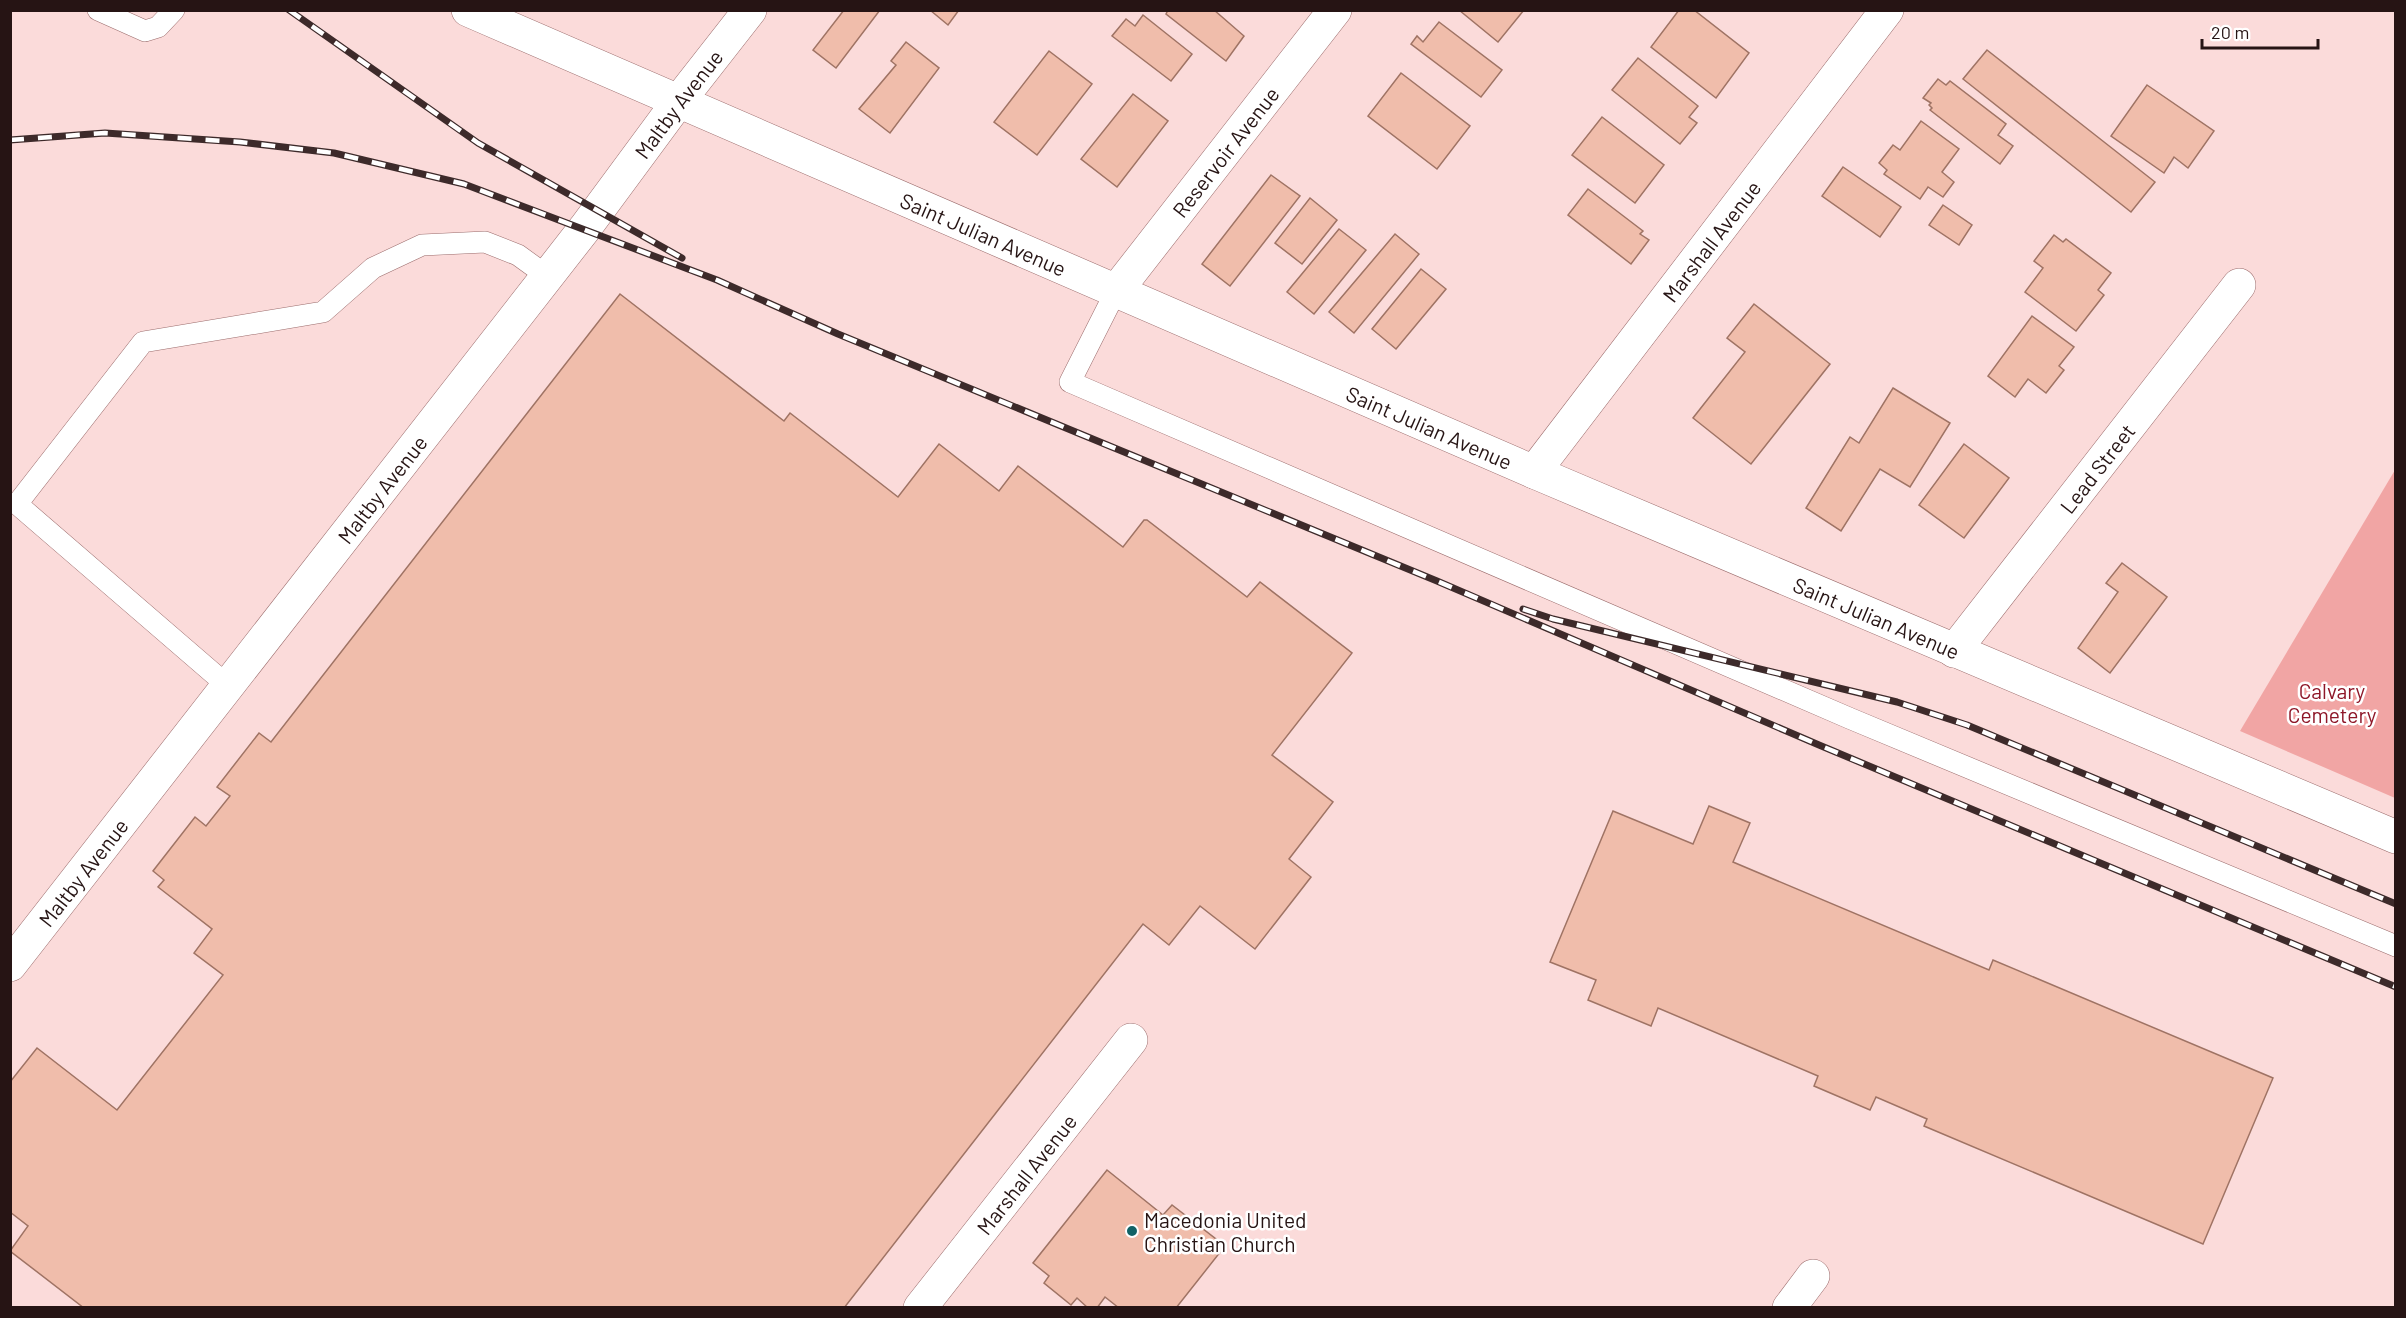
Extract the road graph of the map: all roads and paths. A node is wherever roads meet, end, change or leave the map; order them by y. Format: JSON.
{"nodes":[{"id":1,"x":98,"y":10,"type":"edge"},
{"id":2,"x":174,"y":10,"type":"edge"},
{"id":3,"x":468,"y":10,"type":"edge"},
{"id":4,"x":750,"y":10,"type":"edge"},
{"id":5,"x":1335,"y":10,"type":"edge"},
{"id":6,"x":1887,"y":10,"type":"edge"},
{"id":7,"x":678,"y":102,"type":"junction"},
{"id":8,"x":547,"y":276,"type":"junction"},
{"id":9,"x":2239,"y":285,"type":"dead end"},
{"id":10,"x":1116,"y":291,"type":"junction"},
{"id":11,"x":1534,"y":472,"type":"junction"},
{"id":12,"x":1954,"y":651,"type":"junction"},
{"id":13,"x":228,"y":686,"type":"junction"},
{"id":14,"x":2396,"y":837,"type":"edge"},
{"id":15,"x":2396,"y":946,"type":"edge"},
{"id":16,"x":12,"y":960,"type":"edge"},
{"id":17,"x":1131,"y":1040,"type":"dead end"},
{"id":18,"x":1813,"y":1276,"type":"dead end"},
{"id":19,"x":920,"y":1308,"type":"edge"},
{"id":20,"x":1789,"y":1308,"type":"edge"}],
"edges":[{"from":1,"to":2,"type":"lane"},
{"from":3,"to":7,"type":"street","name":"Saint Julian Avenue"},
{"from":4,"to":7,"type":"street","name":"Maltby Avenue"},
{"from":5,"to":10,"type":"street","name":"Reservoir Avenue"},
{"from":6,"to":11,"type":"street","name":"Marshall Avenue"},
{"from":7,"to":8,"type":"street","name":"Maltby Avenue"},
{"from":7,"to":10,"type":"street","name":"Saint Julian Avenue"},
{"from":8,"to":13,"type":"street","name":"Maltby Avenue"},
{"from":8,"to":13,"type":"lane"},
{"from":9,"to":12,"type":"street","name":"Lead Street"},
{"from":10,"to":11,"type":"street","name":"Saint Julian Avenue"},
{"from":10,"to":15,"type":"lane"},
{"from":11,"to":12,"type":"street","name":"Saint Julian Avenue"},
{"from":12,"to":14,"type":"street","name":"Saint Julian Avenue"},
{"from":13,"to":16,"type":"street","name":"Maltby Avenue"},
{"from":17,"to":19,"type":"street","name":"Marshall Avenue"},
{"from":18,"to":20,"type":"street"}]}
